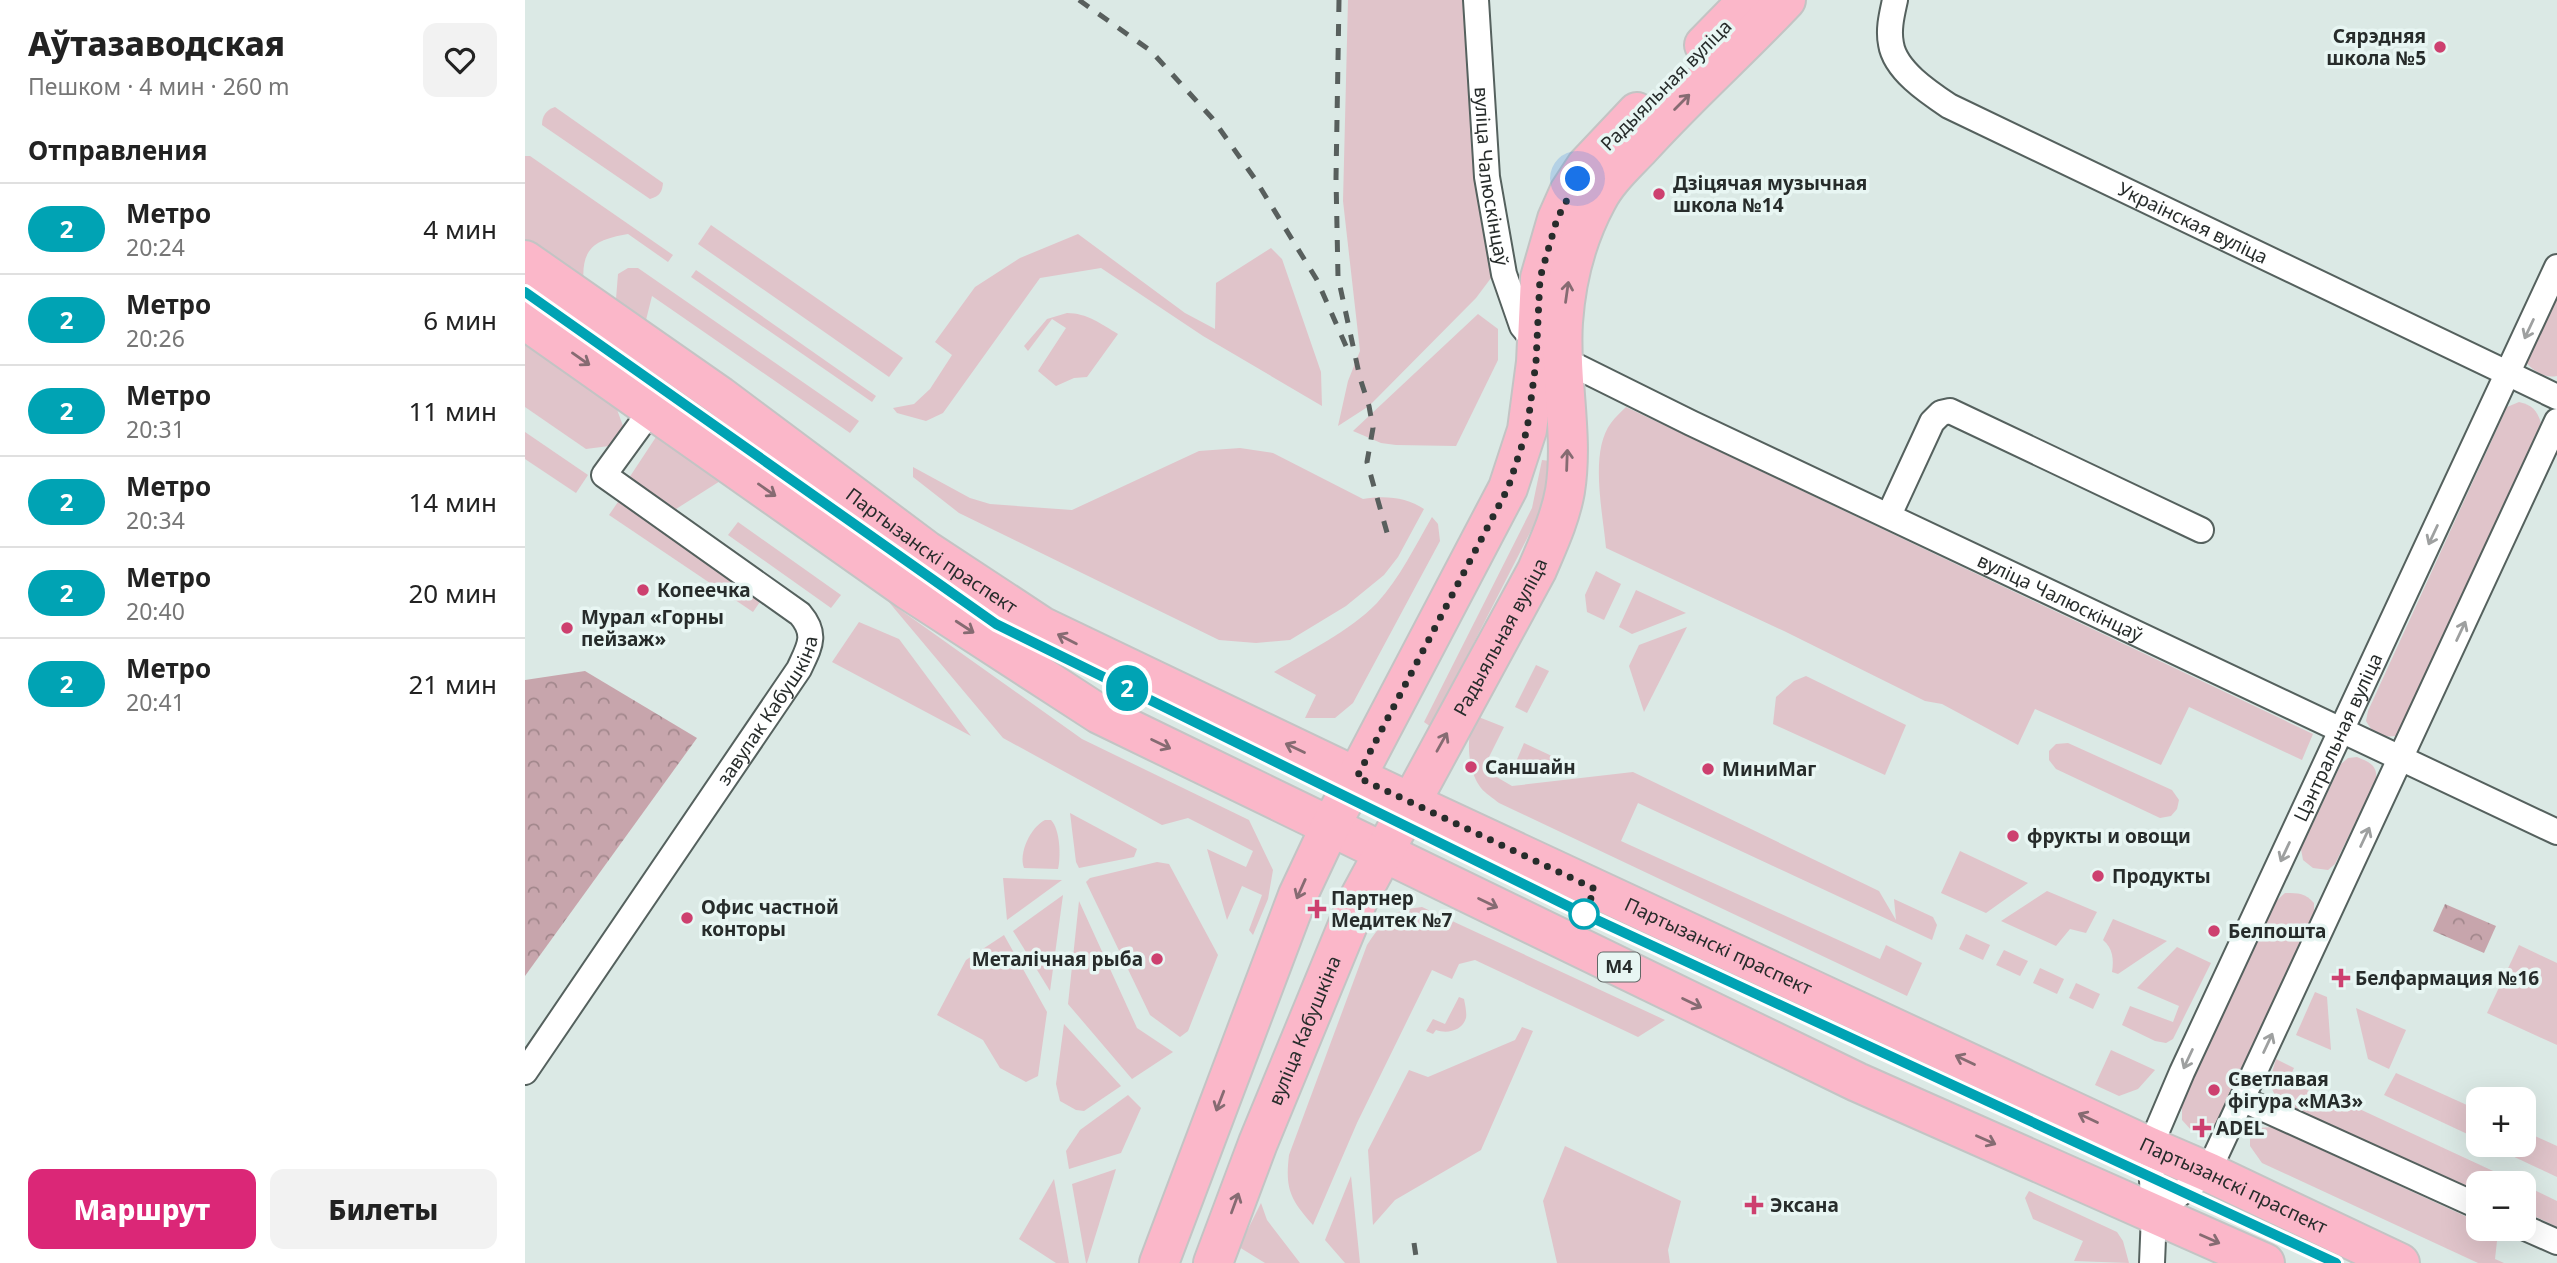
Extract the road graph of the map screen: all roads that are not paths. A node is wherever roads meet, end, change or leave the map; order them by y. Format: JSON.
{"nodes":[{"id":1,"x":1476,"y":0,"type":"edge"},
{"id":2,"x":1748,"y":0,"type":"edge"},
{"id":3,"x":1786,"y":0,"type":"edge"},
{"id":4,"x":1895,"y":0,"type":"edge"},
{"id":5,"x":525,"y":260,"type":"edge"},
{"id":6,"x":2557,"y":267,"type":"edge"},
{"id":7,"x":525,"y":320,"type":"edge"},
{"id":8,"x":1550,"y":352,"type":"junction"},
{"id":9,"x":2507,"y":375,"type":"junction"},
{"id":10,"x":720,"y":396,"type":"junction"},
{"id":11,"x":2557,"y":397,"type":"edge"},
{"id":12,"x":652,"y":409,"type":"junction"},
{"id":13,"x":2557,"y":421,"type":"edge"},
{"id":14,"x":1889,"y":514,"type":"junction"},
{"id":15,"x":2201,"y":530,"type":"dead end"},
{"id":16,"x":2342,"y":730,"type":"junction"},
{"id":17,"x":2401,"y":758,"type":"junction"},
{"id":18,"x":1357,"y":777,"type":"junction"},
{"id":19,"x":1409,"y":802,"type":"junction"},
{"id":20,"x":1330,"y":827,"type":"junction"},
{"id":21,"x":2557,"y":832,"type":"edge"},
{"id":22,"x":1382,"y":852,"type":"junction"},
{"id":23,"x":525,"y":1072,"type":"edge"},
{"id":24,"x":2242,"y":1099,"type":"junction"},
{"id":25,"x":2150,"y":1147,"type":"junction"},
{"id":26,"x":2208,"y":1172,"type":"junction"},
{"id":27,"x":2466,"y":1201,"type":"edge"},
{"id":28,"x":2154,"y":1214,"type":"junction"},
{"id":29,"x":2536,"y":1233,"type":"edge"},
{"id":30,"x":2557,"y":1242,"type":"edge"},
{"id":31,"x":1159,"y":1263,"type":"edge"},
{"id":32,"x":1213,"y":1263,"type":"edge"},
{"id":33,"x":2152,"y":1263,"type":"edge"},
{"id":34,"x":2265,"y":1263,"type":"edge"},
{"id":35,"x":2400,"y":1263,"type":"edge"}],
"edges":[{"from":1,"to":8,"type":"street","name":"вуліца Чалюскінцаў"},
{"from":2,"to":8,"type":"main road","name":"Радыяльная вуліца"},
{"from":8,"to":3,"type":"main road","name":"Радыяльная вуліца","one_way":true},
{"from":4,"to":9,"type":"street","name":"Украінская вуліца"},
{"from":5,"to":10,"type":"main road","name":"Партызанскі праспект"},
{"from":6,"to":9,"type":"street","name":"Цэнтральная вуліца","one_way":true},
{"from":7,"to":12,"type":"main road","number":"М4","one_way":true},
{"from":8,"to":14,"type":"street","name":"вуліца Чалюскінцаў"},
{"from":8,"to":18,"type":"main road","name":"Радыяльная вуліца"},
{"from":19,"to":8,"type":"main road","name":"Радыяльная вуліца","one_way":true},
{"from":9,"to":11,"type":"street","name":"Украінская вуліца"},
{"from":9,"to":16,"type":"street","name":"Цэнтральная вуліца","one_way":true},
{"from":10,"to":12,"type":"main road"},
{"from":18,"to":10,"type":"main road","name":"Партызанскі праспект","one_way":true},
{"from":12,"to":20,"type":"main road","number":"М4","one_way":true},
{"from":12,"to":23,"type":"street","name":"завулак Кабушкіна"},
{"from":17,"to":13,"type":"street","one_way":true},
{"from":14,"to":15,"type":"street"},
{"from":14,"to":16,"type":"street","name":"вуліца Чалюскінцаў"},
{"from":16,"to":17,"type":"street","name":"вуліца Чалюскінцаў"},
{"from":16,"to":25,"type":"street","name":"Цэнтральная вуліца","one_way":true},
{"from":17,"to":21,"type":"street","name":"вуліца Чалюскінцаў"},
{"from":24,"to":17,"type":"street","one_way":true},
{"from":18,"to":19,"type":"main road","name":"Партызанскі праспект"},
{"from":18,"to":20,"type":"main road","name":"Радыяльная вуліца"},
{"from":19,"to":22,"type":"main road","name":"вуліца Кабушкіна"},
{"from":25,"to":19,"type":"main road","name":"Партызанскі праспект","one_way":true},
{"from":20,"to":22,"type":"main road","number":"М4"},
{"from":20,"to":31,"type":"main road","one_way":true},
{"from":22,"to":28,"type":"main road","number":"М4","one_way":true},
{"from":32,"to":22,"type":"main road","name":"вуліца Кабушкіна","one_way":true},
{"from":24,"to":26,"type":"street"},
{"from":24,"to":27,"type":"street"},
{"from":25,"to":26,"type":"main road","name":"Партызанскі праспект"},
{"from":25,"to":28,"type":"street","name":"Цэнтральная вуліца"},
{"from":26,"to":28,"type":"street"},
{"from":26,"to":35,"type":"main road","name":"Партызанскі праспект"},
{"from":28,"to":33,"type":"street","name":"Цэнтральная вуліца"},
{"from":28,"to":34,"type":"main road","number":"М4","one_way":true},
{"from":29,"to":30,"type":"street"}]}
